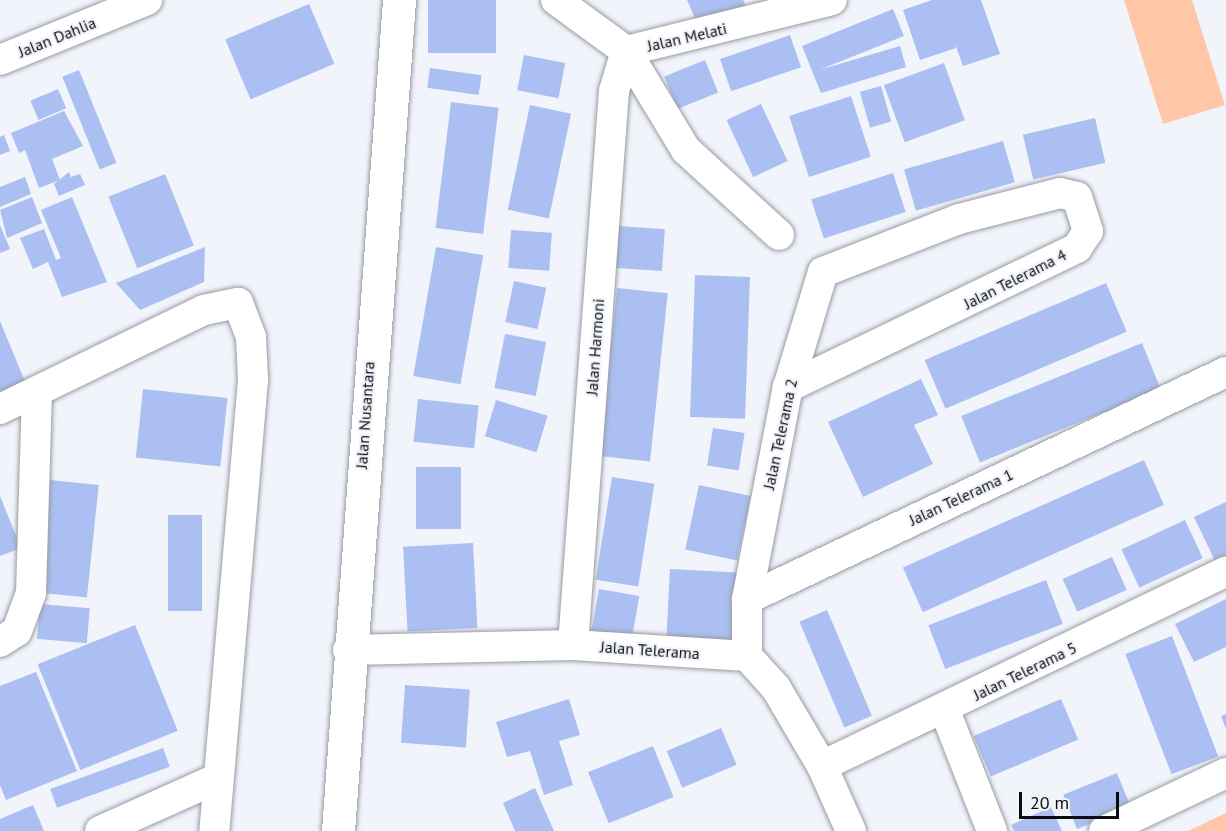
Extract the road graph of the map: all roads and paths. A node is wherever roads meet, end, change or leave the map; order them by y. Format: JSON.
{"nodes":[{"id":1,"x":147,"y":0,"type":"edge"},
{"id":2,"x":399,"y":0,"type":"edge"},
{"id":3,"x":556,"y":0,"type":"edge"},
{"id":4,"x":831,"y":0,"type":"edge"},
{"id":5,"x":626,"y":51,"type":"junction"},
{"id":6,"x":0,"y":60,"type":"edge"},
{"id":7,"x":780,"y":234,"type":"dead end"},
{"id":8,"x":823,"y":272,"type":"joint"},
{"id":9,"x":1226,"y":372,"type":"edge"},
{"id":10,"x":788,"y":387,"type":"junction"},
{"id":11,"x":37,"y":394,"type":"junction"},
{"id":12,"x":0,"y":409,"type":"edge"},
{"id":13,"x":1226,"y":572,"type":"edge"},
{"id":14,"x":747,"y":599,"type":"junction"},
{"id":15,"x":0,"y":642,"type":"edge"},
{"id":16,"x":573,"y":645,"type":"junction"},
{"id":17,"x":348,"y":650,"type":"junction"},
{"id":18,"x":747,"y":656,"type":"junction"},
{"id":19,"x":945,"y":711,"type":"junction"},
{"id":20,"x":822,"y":766,"type":"junction"},
{"id":21,"x":1226,"y":773,"type":"edge"},
{"id":22,"x":216,"y":779,"type":"junction"},
{"id":23,"x":100,"y":831,"type":"edge"},
{"id":24,"x":214,"y":831,"type":"edge"},
{"id":25,"x":338,"y":831,"type":"edge"},
{"id":26,"x":851,"y":831,"type":"edge"},
{"id":27,"x":992,"y":831,"type":"edge"},
{"id":28,"x":1104,"y":831,"type":"edge"}],
"edges":[{"from":1,"to":6,"type":"street","name":"Jalan Dahlia"},
{"from":2,"to":17,"type":"main road","name":"Jalan Nusantara"},
{"from":3,"to":5,"type":"street","name":"Jalan Melati"},
{"from":4,"to":5,"type":"street","name":"Jalan Melati"},
{"from":5,"to":7,"type":"street"},
{"from":5,"to":16,"type":"street","name":"Jalan Harmoni"},
{"from":8,"to":10,"type":"street","name":"Jalan Telerama 2"},
{"from":8,"to":10,"type":"street","name":"Jalan Telerama 4"},
{"from":9,"to":14,"type":"street","name":"Jalan Telerama 1"},
{"from":10,"to":14,"type":"street","name":"Jalan Telerama 2"},
{"from":11,"to":12,"type":"street"},
{"from":11,"to":15,"type":"street"},
{"from":11,"to":22,"type":"street"},
{"from":13,"to":19,"type":"street","name":"Jalan Telerama 5"},
{"from":14,"to":18,"type":"street"},
{"from":16,"to":17,"type":"street","name":"Jalan Telerama"},
{"from":16,"to":18,"type":"street","name":"Jalan Telerama"},
{"from":17,"to":25,"type":"main road","name":"Jalan Nusantara"},
{"from":18,"to":20,"type":"street"},
{"from":19,"to":20,"type":"street","name":"Jalan Telerama 5"},
{"from":19,"to":27,"type":"street"},
{"from":20,"to":26,"type":"street"},
{"from":21,"to":28,"type":"street"},
{"from":22,"to":23,"type":"street"},
{"from":22,"to":24,"type":"street"}]}
